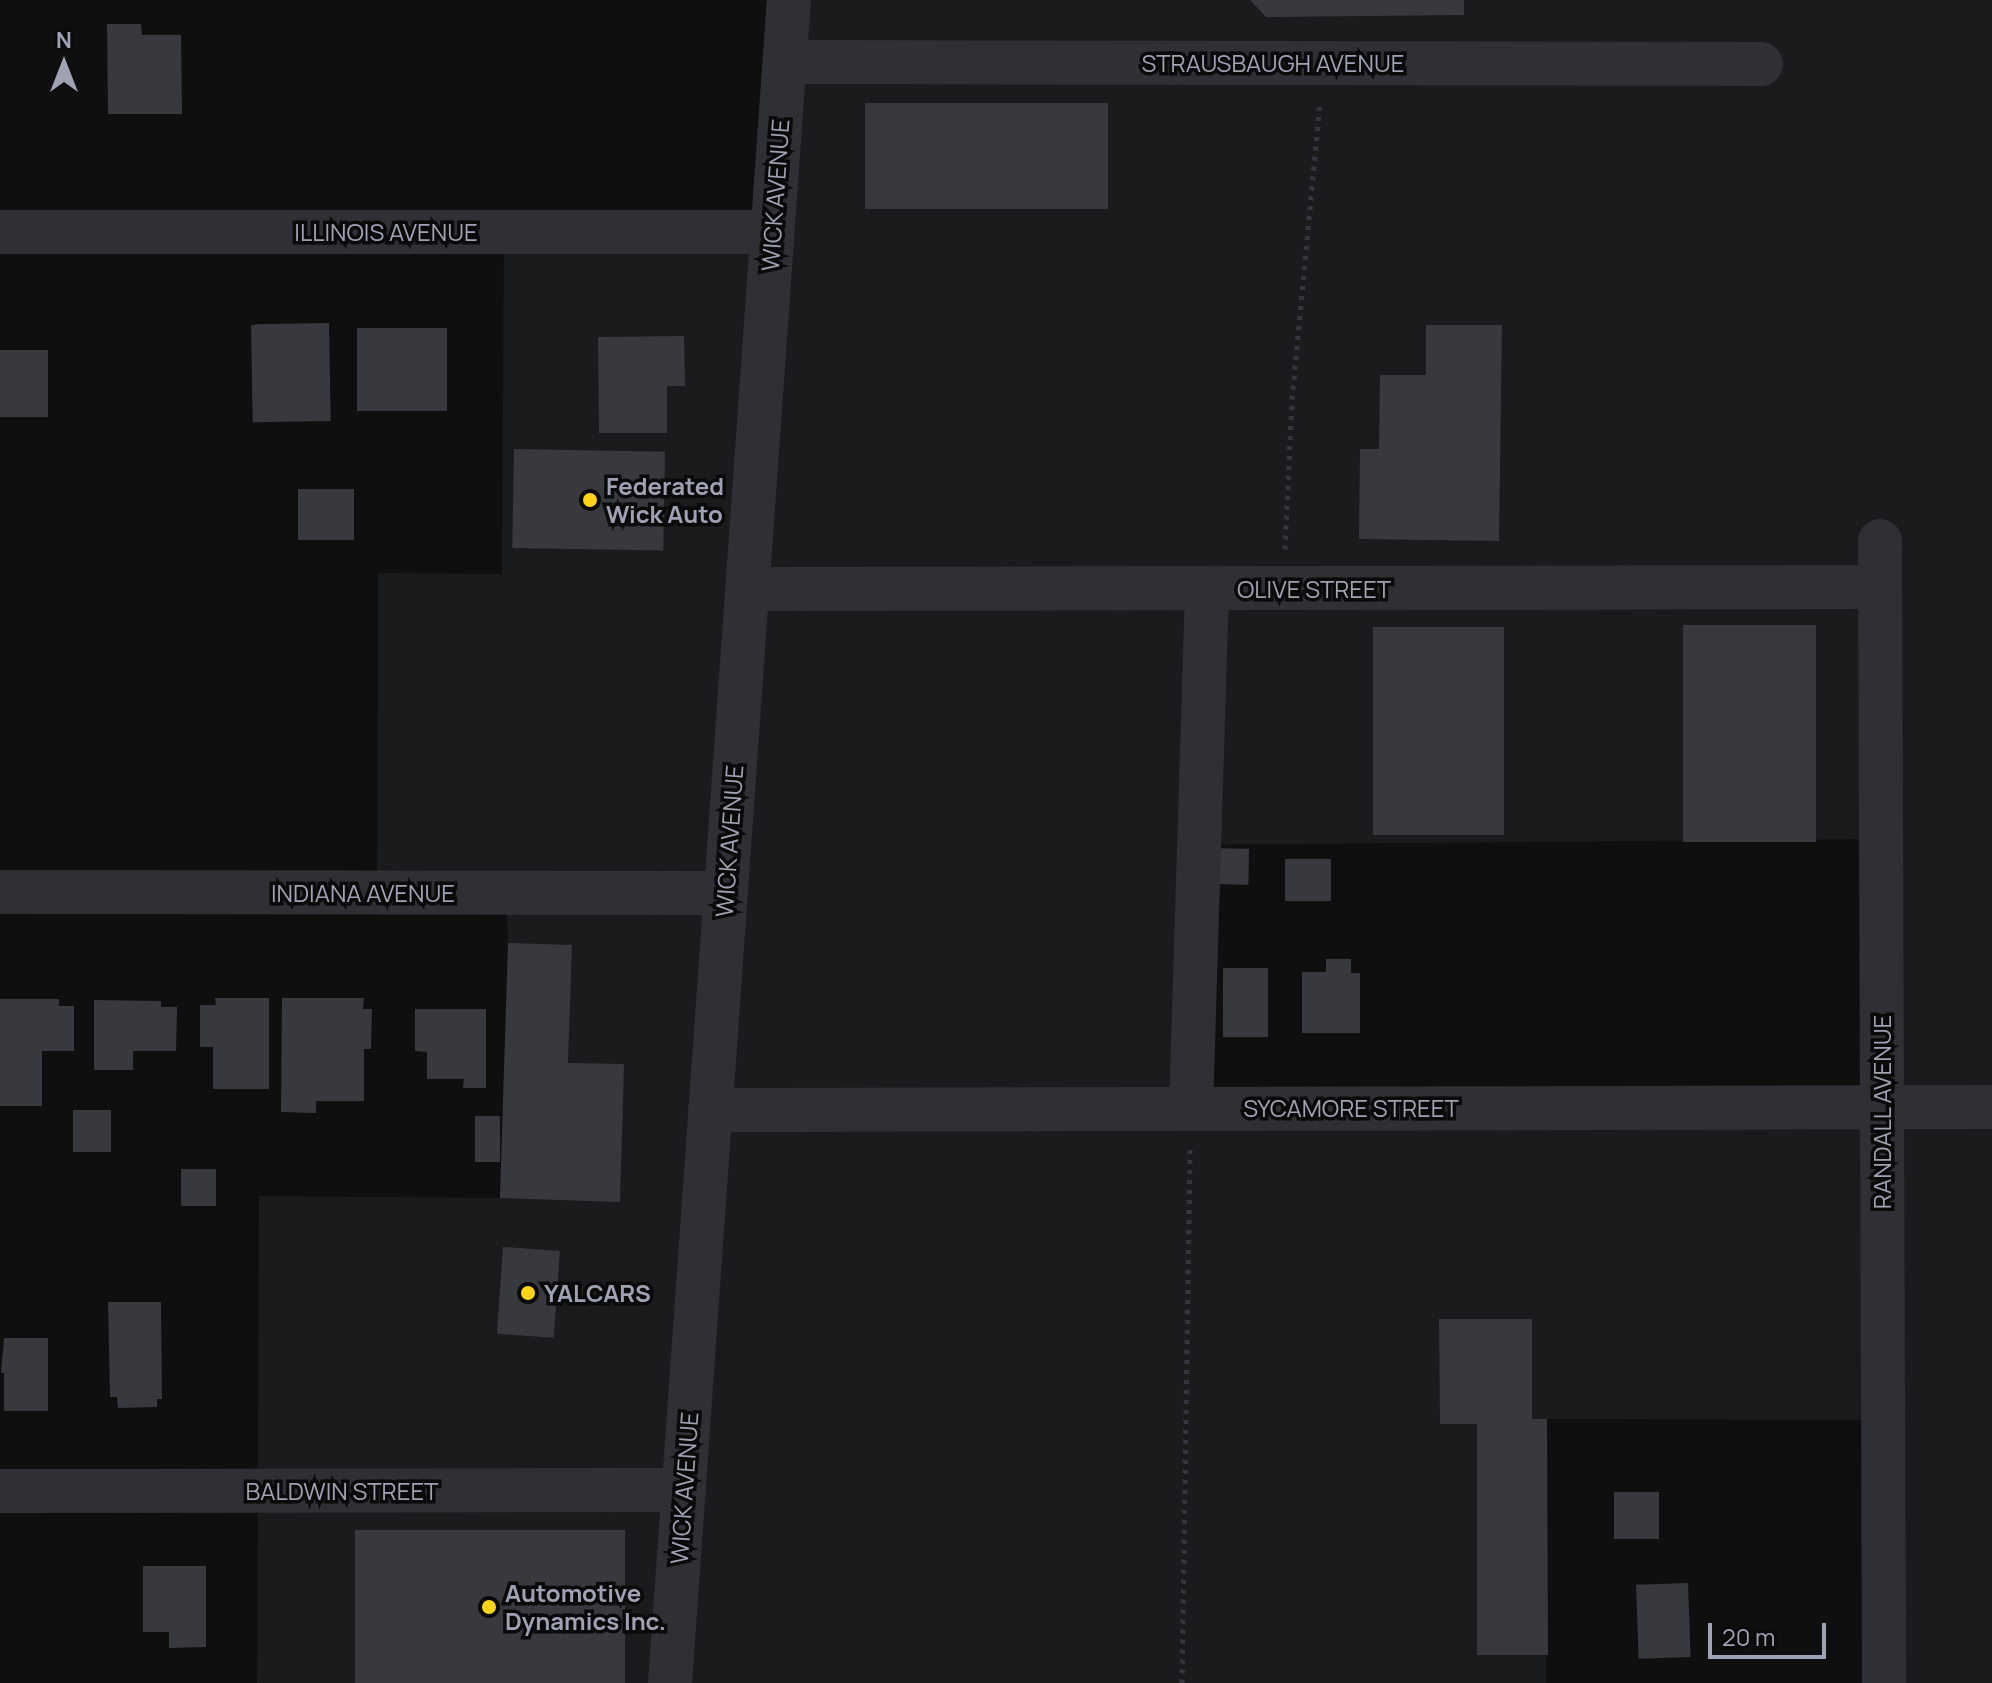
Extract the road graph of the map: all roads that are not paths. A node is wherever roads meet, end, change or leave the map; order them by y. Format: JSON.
{"nodes":[{"id":1,"x":789,"y":0,"type":"edge"},
{"id":2,"x":785,"y":62,"type":"junction"},
{"id":3,"x":1761,"y":64,"type":"dead end"},
{"id":4,"x":0,"y":232,"type":"edge"},
{"id":5,"x":772,"y":232,"type":"junction"},
{"id":6,"x":1880,"y":541,"type":"dead end"},
{"id":7,"x":1880,"y":587,"type":"junction"},
{"id":8,"x":748,"y":589,"type":"junction"},
{"id":9,"x":1207,"y":589,"type":"junction"},
{"id":10,"x":0,"y":892,"type":"edge"},
{"id":11,"x":725,"y":893,"type":"junction"},
{"id":12,"x":1881,"y":1107,"type":"junction"},
{"id":13,"x":1992,"y":1107,"type":"edge"},
{"id":14,"x":1191,"y":1108,"type":"junction"},
{"id":15,"x":710,"y":1110,"type":"junction"},
{"id":16,"x":684,"y":1490,"type":"junction"},
{"id":17,"x":0,"y":1491,"type":"edge"},
{"id":18,"x":670,"y":1683,"type":"edge"},
{"id":19,"x":1884,"y":1683,"type":"edge"}],
"edges":[{"from":1,"to":2,"type":"street","name":"WICK AVENUE"},
{"from":2,"to":3,"type":"street","name":"STRAUSBAUGH AVENUE"},
{"from":2,"to":5,"type":"street","name":"WICK AVENUE"},
{"from":4,"to":5,"type":"street","name":"ILLINOIS AVENUE"},
{"from":5,"to":8,"type":"street","name":"WICK AVENUE"},
{"from":6,"to":7,"type":"street","name":"RANDALL AVENUE"},
{"from":7,"to":9,"type":"street","name":"OLIVE STREET"},
{"from":7,"to":12,"type":"street","name":"RANDALL AVENUE"},
{"from":8,"to":9,"type":"street","name":"OLIVE STREET"},
{"from":8,"to":11,"type":"street","name":"WICK AVENUE"},
{"from":9,"to":14,"type":"street"},
{"from":10,"to":11,"type":"street","name":"INDIANA AVENUE"},
{"from":11,"to":15,"type":"street","name":"WICK AVENUE"},
{"from":12,"to":13,"type":"street","name":"SYCAMORE STREET"},
{"from":12,"to":14,"type":"street","name":"SYCAMORE STREET"},
{"from":12,"to":19,"type":"street","name":"RANDALL AVENUE"},
{"from":14,"to":15,"type":"street","name":"SYCAMORE STREET"},
{"from":15,"to":16,"type":"street","name":"WICK AVENUE"},
{"from":16,"to":17,"type":"street","name":"BALDWIN STREET"},
{"from":16,"to":18,"type":"street","name":"WICK AVENUE"}]}
